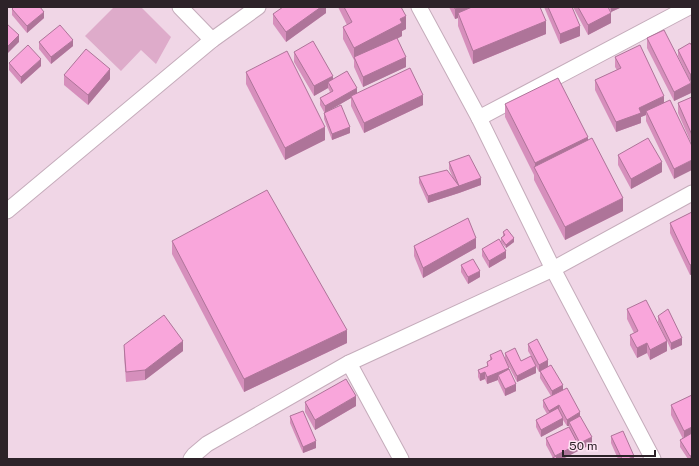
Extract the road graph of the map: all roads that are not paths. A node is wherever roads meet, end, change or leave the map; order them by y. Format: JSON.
{"nodes":[{"id":1,"x":180,"y":7,"type":"edge"},
{"id":2,"x":258,"y":7,"type":"edge"},
{"id":3,"x":419,"y":7,"type":"edge"},
{"id":4,"x":689,"y":7,"type":"edge"},
{"id":5,"x":212,"y":40,"type":"junction"},
{"id":6,"x":479,"y":118,"type":"junction"},
{"id":7,"x":692,"y":193,"type":"edge"},
{"id":8,"x":7,"y":210,"type":"edge"},
{"id":9,"x":553,"y":269,"type":"junction"},
{"id":10,"x":349,"y":363,"type":"junction"},
{"id":11,"x":191,"y":459,"type":"edge"},
{"id":12,"x":400,"y":459,"type":"edge"},
{"id":13,"x":652,"y":459,"type":"edge"}],
"edges":[{"from":1,"to":5,"type":"street"},
{"from":2,"to":5,"type":"street"},
{"from":3,"to":6,"type":"street"},
{"from":4,"to":6,"type":"street"},
{"from":5,"to":8,"type":"street"},
{"from":6,"to":9,"type":"street"},
{"from":7,"to":9,"type":"street"},
{"from":9,"to":10,"type":"street"},
{"from":9,"to":13,"type":"street"},
{"from":10,"to":11,"type":"street"},
{"from":10,"to":12,"type":"street"}]}
